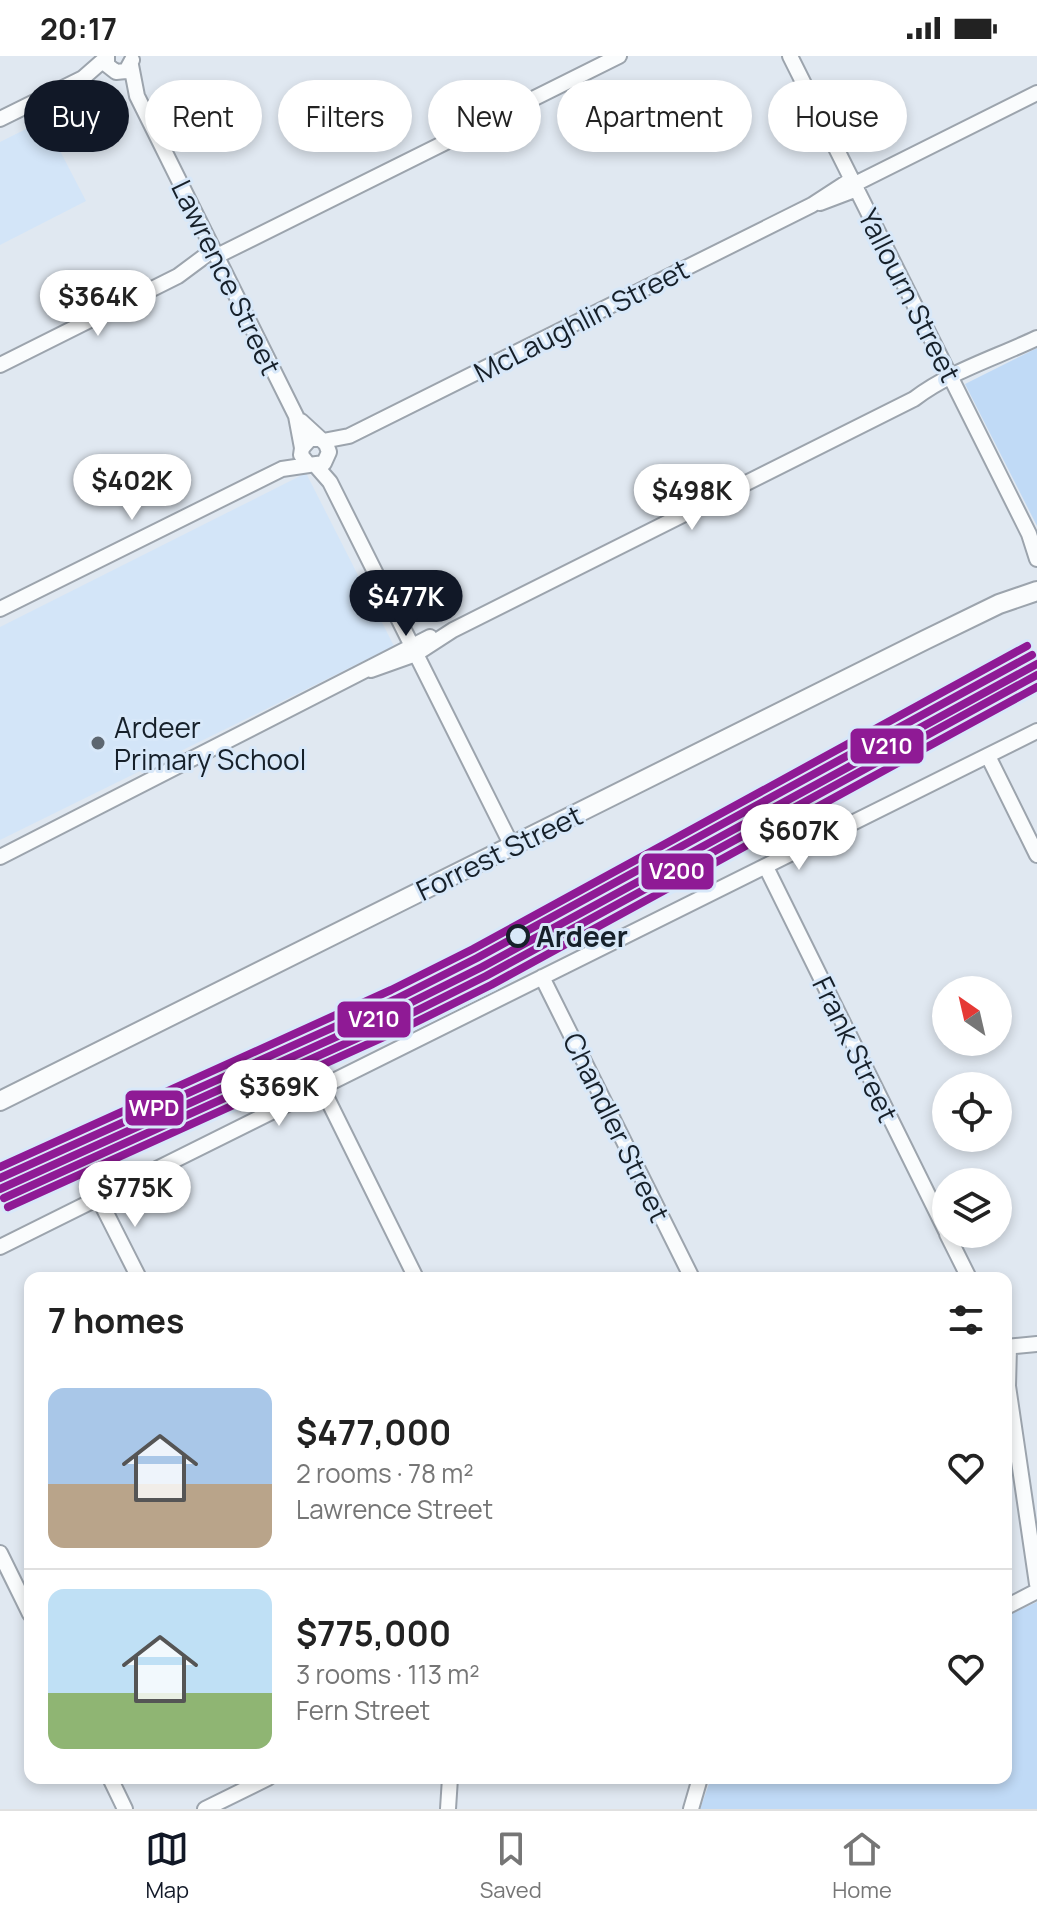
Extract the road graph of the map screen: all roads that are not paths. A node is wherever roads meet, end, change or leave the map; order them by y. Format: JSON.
{"nodes":[{"id":1,"x":619,"y":56,"type":"edge"},
{"id":2,"x":790,"y":56,"type":"edge"},
{"id":3,"x":133,"y":60,"type":"edge"},
{"id":4,"x":111,"y":64,"type":"edge"},
{"id":5,"x":1037,"y":93,"type":"edge"},
{"id":6,"x":137,"y":96,"type":"junction"},
{"id":7,"x":0,"y":119,"type":"edge"},
{"id":8,"x":855,"y":184,"type":"junction"},
{"id":9,"x":217,"y":257,"type":"junction"},
{"id":10,"x":1037,"y":338,"type":"edge"},
{"id":11,"x":0,"y":365,"type":"edge"},
{"id":12,"x":952,"y":380,"type":"junction"},
{"id":13,"x":296,"y":416,"type":"junction"},
{"id":14,"x":302,"y":449,"type":"junction"},
{"id":15,"x":320,"y":454,"type":"junction"},
{"id":16,"x":282,"y":469,"type":"junction"},
{"id":17,"x":1033,"y":539,"type":"edge"},
{"id":18,"x":1037,"y":559,"type":"edge"},
{"id":19,"x":1037,"y":579,"type":"edge"},
{"id":20,"x":1037,"y":591,"type":"edge"},
{"id":21,"x":999,"y":604,"type":"junction"},
{"id":22,"x":0,"y":609,"type":"edge"},
{"id":23,"x":414,"y":650,"type":"junction"},
{"id":24,"x":1037,"y":731,"type":"edge"},
{"id":25,"x":988,"y":756,"type":"junction"},
{"id":26,"x":512,"y":846,"type":"junction"},
{"id":27,"x":1037,"y":855,"type":"edge"},
{"id":28,"x":0,"y":857,"type":"edge"},
{"id":29,"x":766,"y":867,"type":"junction"},
{"id":30,"x":542,"y":977,"type":"junction"},
{"id":31,"x":321,"y":1086,"type":"junction"},
{"id":32,"x":0,"y":1101,"type":"edge"},
{"id":33,"x":98,"y":1197,"type":"junction"},
{"id":34,"x":932,"y":1203,"type":"edge"},
{"id":35,"x":0,"y":1247,"type":"edge"},
{"id":36,"x":954,"y":1248,"type":"edge"},
{"id":37,"x":136,"y":1272,"type":"edge"},
{"id":38,"x":413,"y":1272,"type":"edge"},
{"id":39,"x":689,"y":1272,"type":"edge"},
{"id":40,"x":966,"y":1272,"type":"edge"},
{"id":41,"x":1037,"y":1344,"type":"edge"},
{"id":42,"x":1012,"y":1347,"type":"edge"},
{"id":43,"x":1012,"y":1416,"type":"edge"},
{"id":44,"x":0,"y":1553,"type":"edge"},
{"id":45,"x":1037,"y":1584,"type":"edge"},
{"id":46,"x":1037,"y":1591,"type":"edge"},
{"id":47,"x":24,"y":1602,"type":"edge"},
{"id":48,"x":1012,"y":1604,"type":"edge"},
{"id":49,"x":113,"y":1784,"type":"edge"},
{"id":50,"x":256,"y":1784,"type":"edge"},
{"id":51,"x":450,"y":1784,"type":"edge"},
{"id":52,"x":699,"y":1784,"type":"edge"},
{"id":53,"x":125,"y":1809,"type":"edge"},
{"id":54,"x":205,"y":1809,"type":"edge"},
{"id":55,"x":448,"y":1809,"type":"edge"},
{"id":56,"x":691,"y":1809,"type":"edge"}],
"edges":[{"from":1,"to":9,"type":"street"},
{"from":2,"to":8,"type":"street","name":"Yallourn Street"},
{"from":3,"to":4,"type":"street"},
{"from":3,"to":6,"type":"street","name":"Lawrence Street"},
{"from":4,"to":6,"type":"street","name":"Lawrence Street"},
{"from":4,"to":7,"type":"street"},
{"from":5,"to":8,"type":"street","name":"McLaughlin Street"},
{"from":6,"to":9,"type":"street","name":"Lawrence Street"},
{"from":8,"to":12,"type":"street","name":"Yallourn Street"},
{"from":8,"to":15,"type":"street","name":"McLaughlin Street"},
{"from":9,"to":11,"type":"street"},
{"from":9,"to":13,"type":"street","name":"Lawrence Street"},
{"from":10,"to":12,"type":"street"},
{"from":12,"to":17,"type":"street","name":"Yallourn Street"},
{"from":12,"to":23,"type":"street"},
{"from":13,"to":14,"type":"street","name":"Lawrence Street"},
{"from":13,"to":15,"type":"street","name":"Lawrence Street"},
{"from":14,"to":15,"type":"street","name":"McLaughlin Street"},
{"from":14,"to":16,"type":"street","name":"McLaughlin Street"},
{"from":15,"to":16,"type":"street","name":"McLaughlin Street"},
{"from":15,"to":23,"type":"street","name":"Lawrence Street"},
{"from":16,"to":22,"type":"street","name":"McLaughlin Street"},
{"from":17,"to":18,"type":"street","name":"Yallourn Street"},
{"from":19,"to":21,"type":"street","name":"Forrest Street"},
{"from":20,"to":21,"type":"street","name":"Forrest Street"},
{"from":21,"to":26,"type":"street","name":"Forrest Street"},
{"from":23,"to":26,"type":"street","name":"Lawrence Street"},
{"from":23,"to":28,"type":"street"},
{"from":24,"to":25,"type":"street"},
{"from":25,"to":27,"type":"street"},
{"from":25,"to":29,"type":"street"},
{"from":26,"to":32,"type":"street","name":"Forrest Street"},
{"from":29,"to":30,"type":"street"},
{"from":29,"to":34,"type":"street","name":"Frank Street"},
{"from":30,"to":31,"type":"street"},
{"from":30,"to":39,"type":"street","name":"Chandler Street"},
{"from":31,"to":33,"type":"street"},
{"from":31,"to":38,"type":"street"},
{"from":33,"to":35,"type":"street"},
{"from":33,"to":37,"type":"street"},
{"from":36,"to":40,"type":"street","name":"Frank Street"},
{"from":41,"to":42,"type":"street"},
{"from":43,"to":45,"type":"street"},
{"from":44,"to":47,"type":"street"},
{"from":46,"to":48,"type":"street"},
{"from":49,"to":53,"type":"street"},
{"from":50,"to":54,"type":"street"},
{"from":51,"to":55,"type":"street"},
{"from":52,"to":56,"type":"street"}]}
